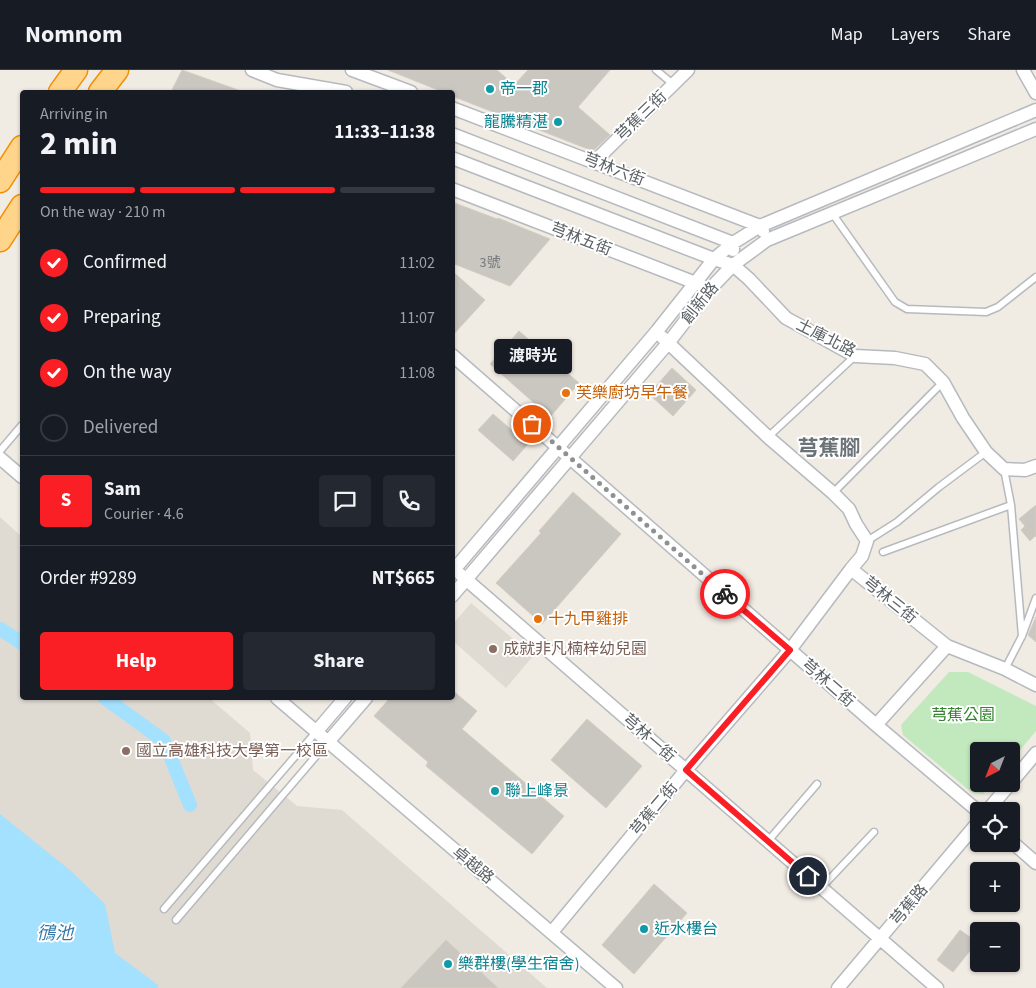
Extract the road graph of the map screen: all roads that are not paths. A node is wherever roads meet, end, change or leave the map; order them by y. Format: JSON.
{"nodes":[{"id":1,"x":76,"y":70,"type":"edge"},
{"id":2,"x":117,"y":70,"type":"edge"},
{"id":3,"x":252,"y":70,"type":"edge"},
{"id":4,"x":354,"y":70,"type":"edge"},
{"id":5,"x":656,"y":70,"type":"edge"},
{"id":6,"x":688,"y":70,"type":"edge"},
{"id":7,"x":1022,"y":70,"type":"edge"},
{"id":8,"x":278,"y":80,"type":"junction"},
{"id":9,"x":673,"y":84,"type":"junction"},
{"id":10,"x":61,"y":90,"type":"edge"},
{"id":11,"x":102,"y":90,"type":"edge"},
{"id":12,"x":294,"y":90,"type":"edge"},
{"id":13,"x":335,"y":90,"type":"edge"},
{"id":14,"x":406,"y":90,"type":"edge"},
{"id":15,"x":1036,"y":93,"type":"edge"},
{"id":16,"x":455,"y":109,"type":"edge"},
{"id":17,"x":1036,"y":110,"type":"edge"},
{"id":18,"x":1036,"y":130,"type":"edge"},
{"id":19,"x":455,"y":135,"type":"edge"},
{"id":20,"x":20,"y":150,"type":"edge"},
{"id":21,"x":455,"y":159,"type":"edge"},
{"id":22,"x":594,"y":162,"type":"junction"},
{"id":23,"x":0,"y":181,"type":"edge"},
{"id":24,"x":455,"y":190,"type":"edge"},
{"id":25,"x":20,"y":209,"type":"edge"},
{"id":26,"x":831,"y":213,"type":"junction"},
{"id":27,"x":760,"y":226,"type":"junction"},
{"id":28,"x":0,"y":240,"type":"edge"},
{"id":29,"x":767,"y":240,"type":"junction"},
{"id":30,"x":733,"y":243,"type":"junction"},
{"id":31,"x":714,"y":259,"type":"junction"},
{"id":32,"x":733,"y":265,"type":"junction"},
{"id":33,"x":1036,"y":278,"type":"edge"},
{"id":34,"x":694,"y":282,"type":"junction"},
{"id":35,"x":710,"y":289,"type":"junction"},
{"id":36,"x":657,"y":332,"type":"junction"},
{"id":37,"x":669,"y":342,"type":"junction"},
{"id":38,"x":855,"y":356,"type":"junction"},
{"id":39,"x":455,"y":358,"type":"edge"},
{"id":40,"x":943,"y":382,"type":"junction"},
{"id":41,"x":20,"y":427,"type":"edge"},
{"id":42,"x":768,"y":437,"type":"junction"},
{"id":43,"x":559,"y":448,"type":"junction"},
{"id":44,"x":0,"y":451,"type":"edge"},
{"id":45,"x":986,"y":452,"type":"junction"},
{"id":46,"x":0,"y":458,"type":"edge"},
{"id":47,"x":570,"y":458,"type":"junction"},
{"id":48,"x":1036,"y":466,"type":"edge"},
{"id":49,"x":1004,"y":470,"type":"junction"},
{"id":50,"x":20,"y":475,"type":"edge"},
{"id":51,"x":833,"y":493,"type":"junction"},
{"id":52,"x":1011,"y":505,"type":"junction"},
{"id":53,"x":867,"y":541,"type":"junction"},
{"id":54,"x":883,"y":552,"type":"dead end"},
{"id":55,"x":455,"y":568,"type":"edge"},
{"id":56,"x":851,"y":569,"type":"junction"},
{"id":57,"x":455,"y":571,"type":"edge"},
{"id":58,"x":467,"y":580,"type":"junction"},
{"id":59,"x":455,"y":593,"type":"edge"},
{"id":60,"x":1036,"y":598,"type":"edge"},
{"id":61,"x":1022,"y":636,"type":"junction"},
{"id":62,"x":947,"y":646,"type":"junction"},
{"id":63,"x":790,"y":650,"type":"junction"},
{"id":64,"x":1006,"y":669,"type":"junction"},
{"id":65,"x":1036,"y":685,"type":"edge"},
{"id":66,"x":279,"y":700,"type":"edge"},
{"id":67,"x":344,"y":700,"type":"edge"},
{"id":68,"x":364,"y":700,"type":"edge"},
{"id":69,"x":876,"y":725,"type":"junction"},
{"id":70,"x":316,"y":732,"type":"junction"},
{"id":71,"x":328,"y":742,"type":"junction"},
{"id":72,"x":1036,"y":753,"type":"edge"},
{"id":73,"x":686,"y":770,"type":"junction"},
{"id":74,"x":1020,"y":772,"type":"edge"},
{"id":75,"x":816,"y":784,"type":"dead end"},
{"id":76,"x":1003,"y":792,"type":"edge"},
{"id":77,"x":995,"y":802,"type":"edge"},
{"id":78,"x":970,"y":804,"type":"edge"},
{"id":79,"x":874,"y":832,"type":"dead end"},
{"id":80,"x":970,"y":832,"type":"edge"},
{"id":81,"x":768,"y":841,"type":"junction"},
{"id":82,"x":1020,"y":849,"type":"edge"},
{"id":83,"x":1036,"y":863,"type":"edge"},
{"id":84,"x":822,"y":887,"type":"junction"},
{"id":85,"x":164,"y":909,"type":"dead end"},
{"id":86,"x":176,"y":920,"type":"dead end"},
{"id":87,"x":552,"y":932,"type":"junction"},
{"id":88,"x":881,"y":938,"type":"junction"},
{"id":89,"x":616,"y":988,"type":"edge"},
{"id":90,"x":838,"y":988,"type":"edge"},
{"id":91,"x":937,"y":988,"type":"edge"}],
"edges":[{"from":1,"to":10,"type":"highway"},
{"from":2,"to":11,"type":"highway"},
{"from":3,"to":8,"type":"street"},
{"from":4,"to":14,"type":"street"},
{"from":5,"to":9,"type":"lane"},
{"from":6,"to":9,"type":"street","name":"芎蕉三街"},
{"from":7,"to":15,"type":"street"},
{"from":8,"to":12,"type":"street"},
{"from":8,"to":13,"type":"street"},
{"from":9,"to":22,"type":"street","name":"芎蕉三街"},
{"from":16,"to":22,"type":"street","name":"芎林六街"},
{"from":17,"to":27,"type":"street","name":"創新路"},
{"from":18,"to":26,"type":"street","name":"創新路"},
{"from":19,"to":30,"type":"street"},
{"from":20,"to":23,"type":"highway"},
{"from":21,"to":31,"type":"street","name":"土庫北路"},
{"from":22,"to":27,"type":"street","name":"芎林六街"},
{"from":24,"to":34,"type":"street","name":"芎林五街"},
{"from":25,"to":28,"type":"highway"},
{"from":26,"to":29,"type":"street","name":"創新路"},
{"from":26,"to":33,"type":"lane"},
{"from":27,"to":29,"type":"street"},
{"from":27,"to":30,"type":"street","name":"創新路"},
{"from":29,"to":32,"type":"street","name":"創新路"},
{"from":30,"to":31,"type":"street","name":"創新路"},
{"from":30,"to":32,"type":"street"},
{"from":31,"to":32,"type":"street","name":"土庫北路"},
{"from":31,"to":34,"type":"street","name":"創新路"},
{"from":32,"to":35,"type":"street","name":"創新路"},
{"from":32,"to":38,"type":"street","name":"土庫北路"},
{"from":34,"to":35,"type":"street","name":"芎林五街"},
{"from":34,"to":36,"type":"street","name":"創新路"},
{"from":35,"to":37,"type":"street","name":"創新路"},
{"from":36,"to":37,"type":"street"},
{"from":36,"to":43,"type":"street","name":"創新路"},
{"from":37,"to":42,"type":"street"},
{"from":37,"to":47,"type":"street","name":"創新路"},
{"from":38,"to":40,"type":"street","name":"土庫北路"},
{"from":38,"to":42,"type":"lane"},
{"from":39,"to":43,"type":"street","name":"芎林二街"},
{"from":40,"to":45,"type":"street","name":"土庫北路"},
{"from":40,"to":51,"type":"lane"},
{"from":41,"to":44,"type":"lane"},
{"from":42,"to":51,"type":"street"},
{"from":43,"to":47,"type":"street","name":"芎林二街"},
{"from":43,"to":55,"type":"street","name":"創新路"},
{"from":45,"to":49,"type":"street","name":"土庫北路"},
{"from":45,"to":53,"type":"lane"},
{"from":46,"to":50,"type":"street"},
{"from":47,"to":58,"type":"street","name":"創新路"},
{"from":47,"to":63,"type":"street","name":"芎林二街"},
{"from":48,"to":49,"type":"street"},
{"from":49,"to":52,"type":"lane"},
{"from":51,"to":53,"type":"street"},
{"from":52,"to":54,"type":"lane"},
{"from":52,"to":61,"type":"lane"},
{"from":53,"to":56,"type":"street","name":"芎林三街"},
{"from":56,"to":62,"type":"street","name":"芎林三街"},
{"from":56,"to":63,"type":"street","name":"芎蕉二街"},
{"from":57,"to":58,"type":"street","name":"芎林一街"},
{"from":58,"to":59,"type":"street","name":"創新路"},
{"from":58,"to":73,"type":"street","name":"芎林一街"},
{"from":60,"to":61,"type":"lane"},
{"from":61,"to":64,"type":"lane"},
{"from":62,"to":64,"type":"street","name":"芎林三街"},
{"from":62,"to":69,"type":"street"},
{"from":63,"to":69,"type":"street","name":"芎林二街"},
{"from":63,"to":73,"type":"street","name":"芎蕉二街"},
{"from":64,"to":65,"type":"street","name":"芎林三街"},
{"from":66,"to":70,"type":"street"},
{"from":67,"to":70,"type":"street"},
{"from":68,"to":71,"type":"street"},
{"from":69,"to":78,"type":"street","name":"芎林二街"},
{"from":70,"to":71,"type":"street","name":"卓越路"},
{"from":70,"to":85,"type":"lane"},
{"from":71,"to":86,"type":"lane"},
{"from":71,"to":87,"type":"street","name":"卓越路"},
{"from":72,"to":74,"type":"street"},
{"from":73,"to":81,"type":"street","name":"芎林一街"},
{"from":73,"to":87,"type":"street","name":"芎蕉二街"},
{"from":75,"to":81,"type":"lane"},
{"from":76,"to":77,"type":"street"},
{"from":79,"to":84,"type":"lane"},
{"from":80,"to":88,"type":"street","name":"芎蕉路"},
{"from":81,"to":84,"type":"street","name":"芎林一街"},
{"from":82,"to":83,"type":"street"},
{"from":84,"to":88,"type":"street","name":"芎林一街"},
{"from":87,"to":89,"type":"street","name":"卓越路"},
{"from":88,"to":90,"type":"street","name":"芎蕉路"},
{"from":88,"to":91,"type":"street","name":"芎林一街"}]}
